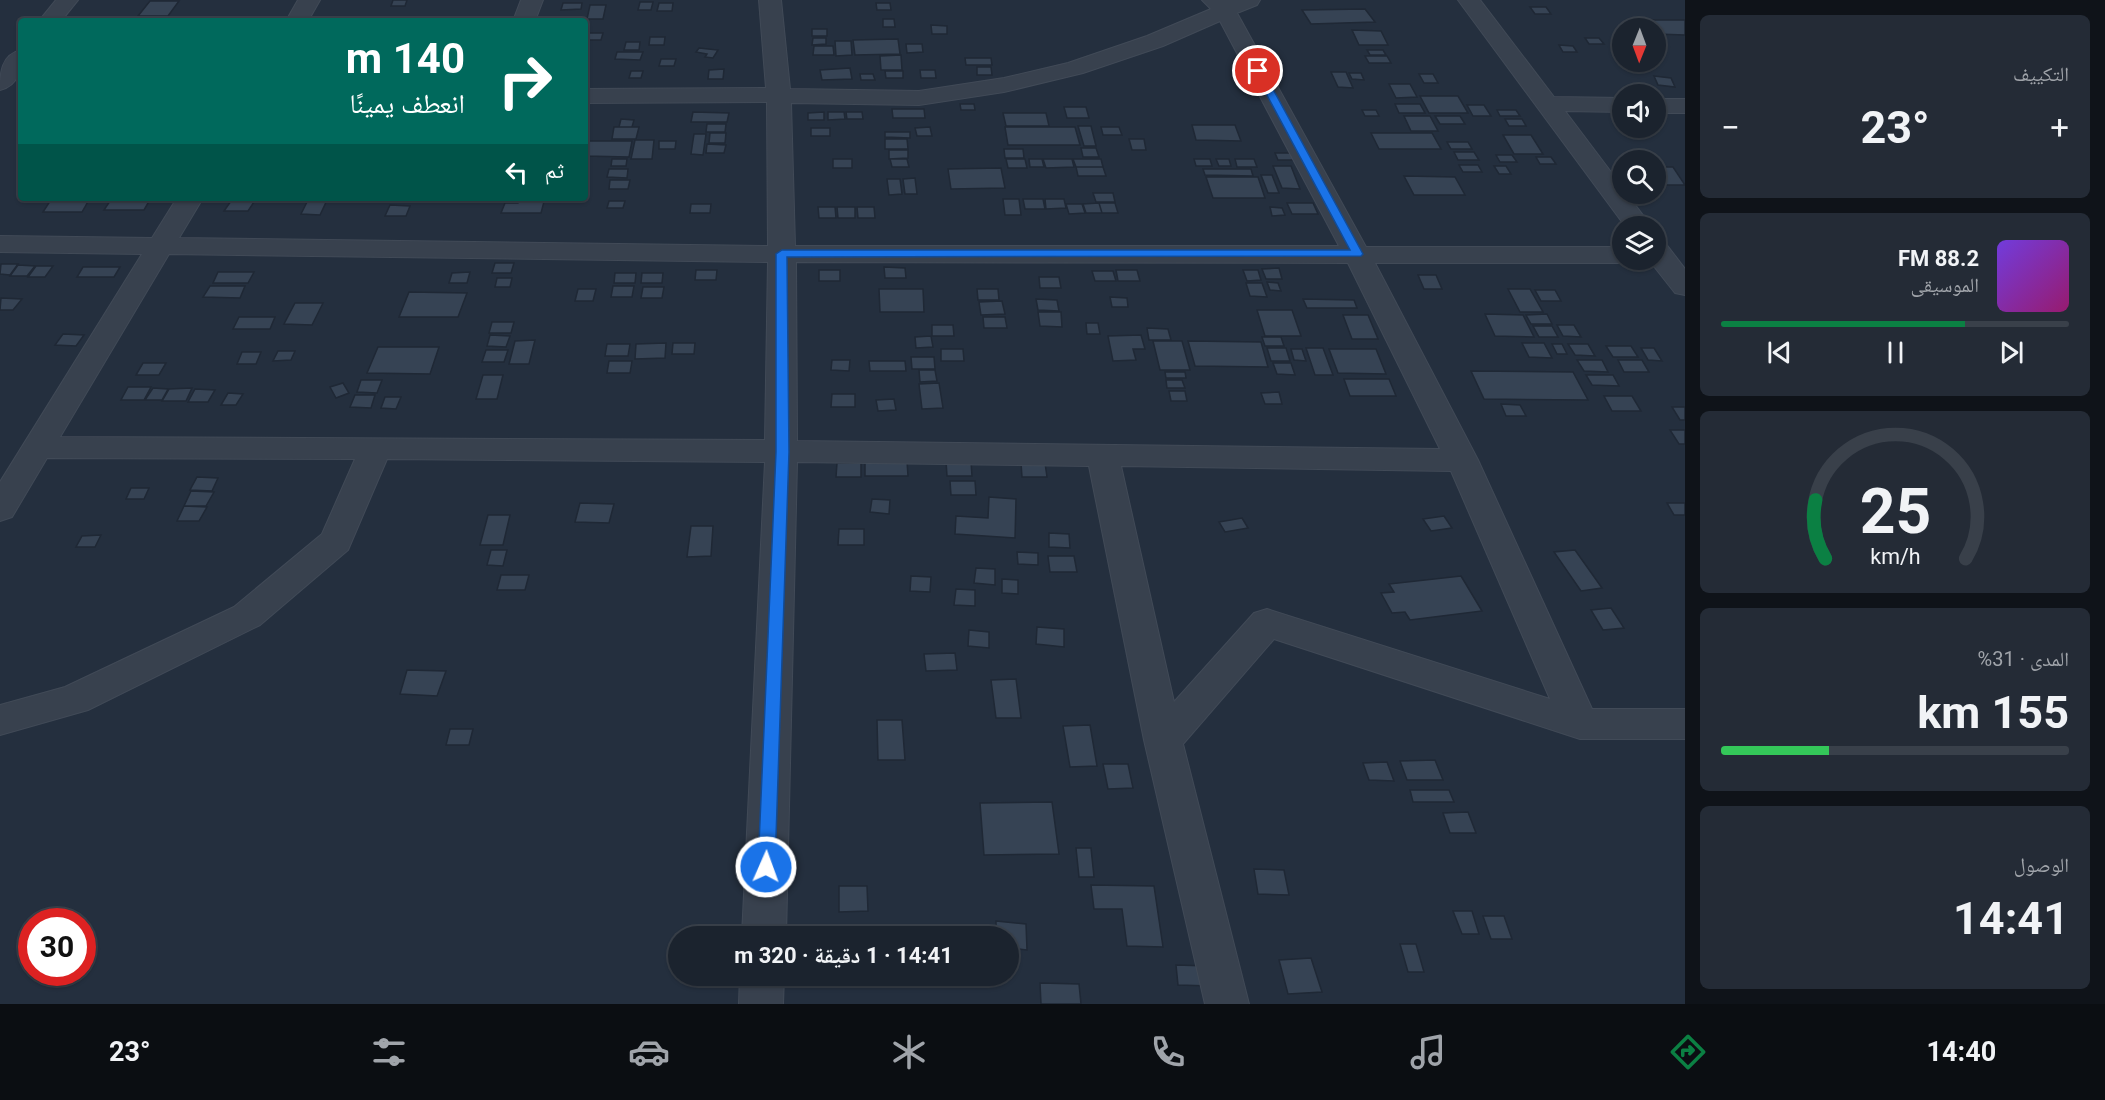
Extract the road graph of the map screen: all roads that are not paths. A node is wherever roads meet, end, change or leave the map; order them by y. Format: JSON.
{"nodes":[{"id":1,"x":66,"y":0,"type":"edge"},
{"id":2,"x":309,"y":0,"type":"edge"},
{"id":3,"x":532,"y":0,"type":"edge"},
{"id":4,"x":770,"y":0,"type":"edge"},
{"id":5,"x":1249,"y":0,"type":"edge"},
{"id":6,"x":1469,"y":0,"type":"edge"},
{"id":7,"x":1219,"y":5,"type":"edge"},
{"id":8,"x":52,"y":18,"type":"edge"},
{"id":9,"x":299,"y":18,"type":"edge"},
{"id":10,"x":525,"y":18,"type":"edge"},
{"id":11,"x":18,"y":61,"type":"edge"},
{"id":12,"x":0,"y":83,"type":"edge"},
{"id":13,"x":588,"y":96,"type":"edge"},
{"id":14,"x":777,"y":96,"type":"junction"},
{"id":15,"x":1547,"y":105,"type":"junction"},
{"id":16,"x":1612,"y":105,"type":"edge"},
{"id":17,"x":1666,"y":105,"type":"edge"},
{"id":18,"x":1685,"y":106,"type":"edge"},
{"id":19,"x":188,"y":201,"type":"edge"},
{"id":20,"x":1630,"y":216,"type":"edge"},
{"id":21,"x":0,"y":244,"type":"edge"},
{"id":22,"x":160,"y":246,"type":"junction"},
{"id":23,"x":782,"y":254,"type":"junction"},
{"id":24,"x":1357,"y":254,"type":"junction"},
{"id":25,"x":1612,"y":255,"type":"edge"},
{"id":26,"x":1666,"y":257,"type":"edge"},
{"id":27,"x":1685,"y":286,"type":"edge"},
{"id":28,"x":39,"y":447,"type":"junction"},
{"id":29,"x":375,"y":449,"type":"junction"},
{"id":30,"x":782,"y":452,"type":"junction"},
{"id":31,"x":1103,"y":455,"type":"junction"},
{"id":32,"x":1462,"y":460,"type":"junction"},
{"id":33,"x":0,"y":509,"type":"edge"},
{"id":34,"x":0,"y":720,"type":"edge"},
{"id":35,"x":1580,"y":724,"type":"junction"},
{"id":36,"x":1685,"y":724,"type":"edge"},
{"id":37,"x":1163,"y":740,"type":"junction"},
{"id":38,"x":764,"y":926,"type":"edge"},
{"id":39,"x":762,"y":986,"type":"edge"},
{"id":40,"x":761,"y":1004,"type":"edge"},
{"id":41,"x":1227,"y":1004,"type":"edge"}],
"edges":[{"from":1,"to":8,"type":"street"},
{"from":2,"to":9,"type":"street"},
{"from":3,"to":10,"type":"street"},
{"from":4,"to":14,"type":"street"},
{"from":5,"to":7,"type":"street"},
{"from":6,"to":15,"type":"street"},
{"from":7,"to":14,"type":"street"},
{"from":7,"to":24,"type":"street"},
{"from":11,"to":12,"type":"street"},
{"from":13,"to":14,"type":"street"},
{"from":14,"to":23,"type":"street"},
{"from":15,"to":16,"type":"street"},
{"from":15,"to":20,"type":"street"},
{"from":17,"to":18,"type":"street"},
{"from":19,"to":22,"type":"street"},
{"from":21,"to":22,"type":"street"},
{"from":22,"to":23,"type":"street"},
{"from":22,"to":28,"type":"street"},
{"from":23,"to":24,"type":"street"},
{"from":23,"to":30,"type":"street"},
{"from":24,"to":25,"type":"street"},
{"from":24,"to":32,"type":"street"},
{"from":26,"to":27,"type":"street"},
{"from":28,"to":29,"type":"street"},
{"from":28,"to":33,"type":"street"},
{"from":29,"to":30,"type":"street"},
{"from":29,"to":34,"type":"street"},
{"from":30,"to":31,"type":"street"},
{"from":30,"to":38,"type":"street"},
{"from":31,"to":32,"type":"street"},
{"from":31,"to":37,"type":"street"},
{"from":32,"to":35,"type":"street"},
{"from":35,"to":36,"type":"street"},
{"from":35,"to":37,"type":"street"},
{"from":37,"to":41,"type":"street"},
{"from":39,"to":40,"type":"street"}]}
